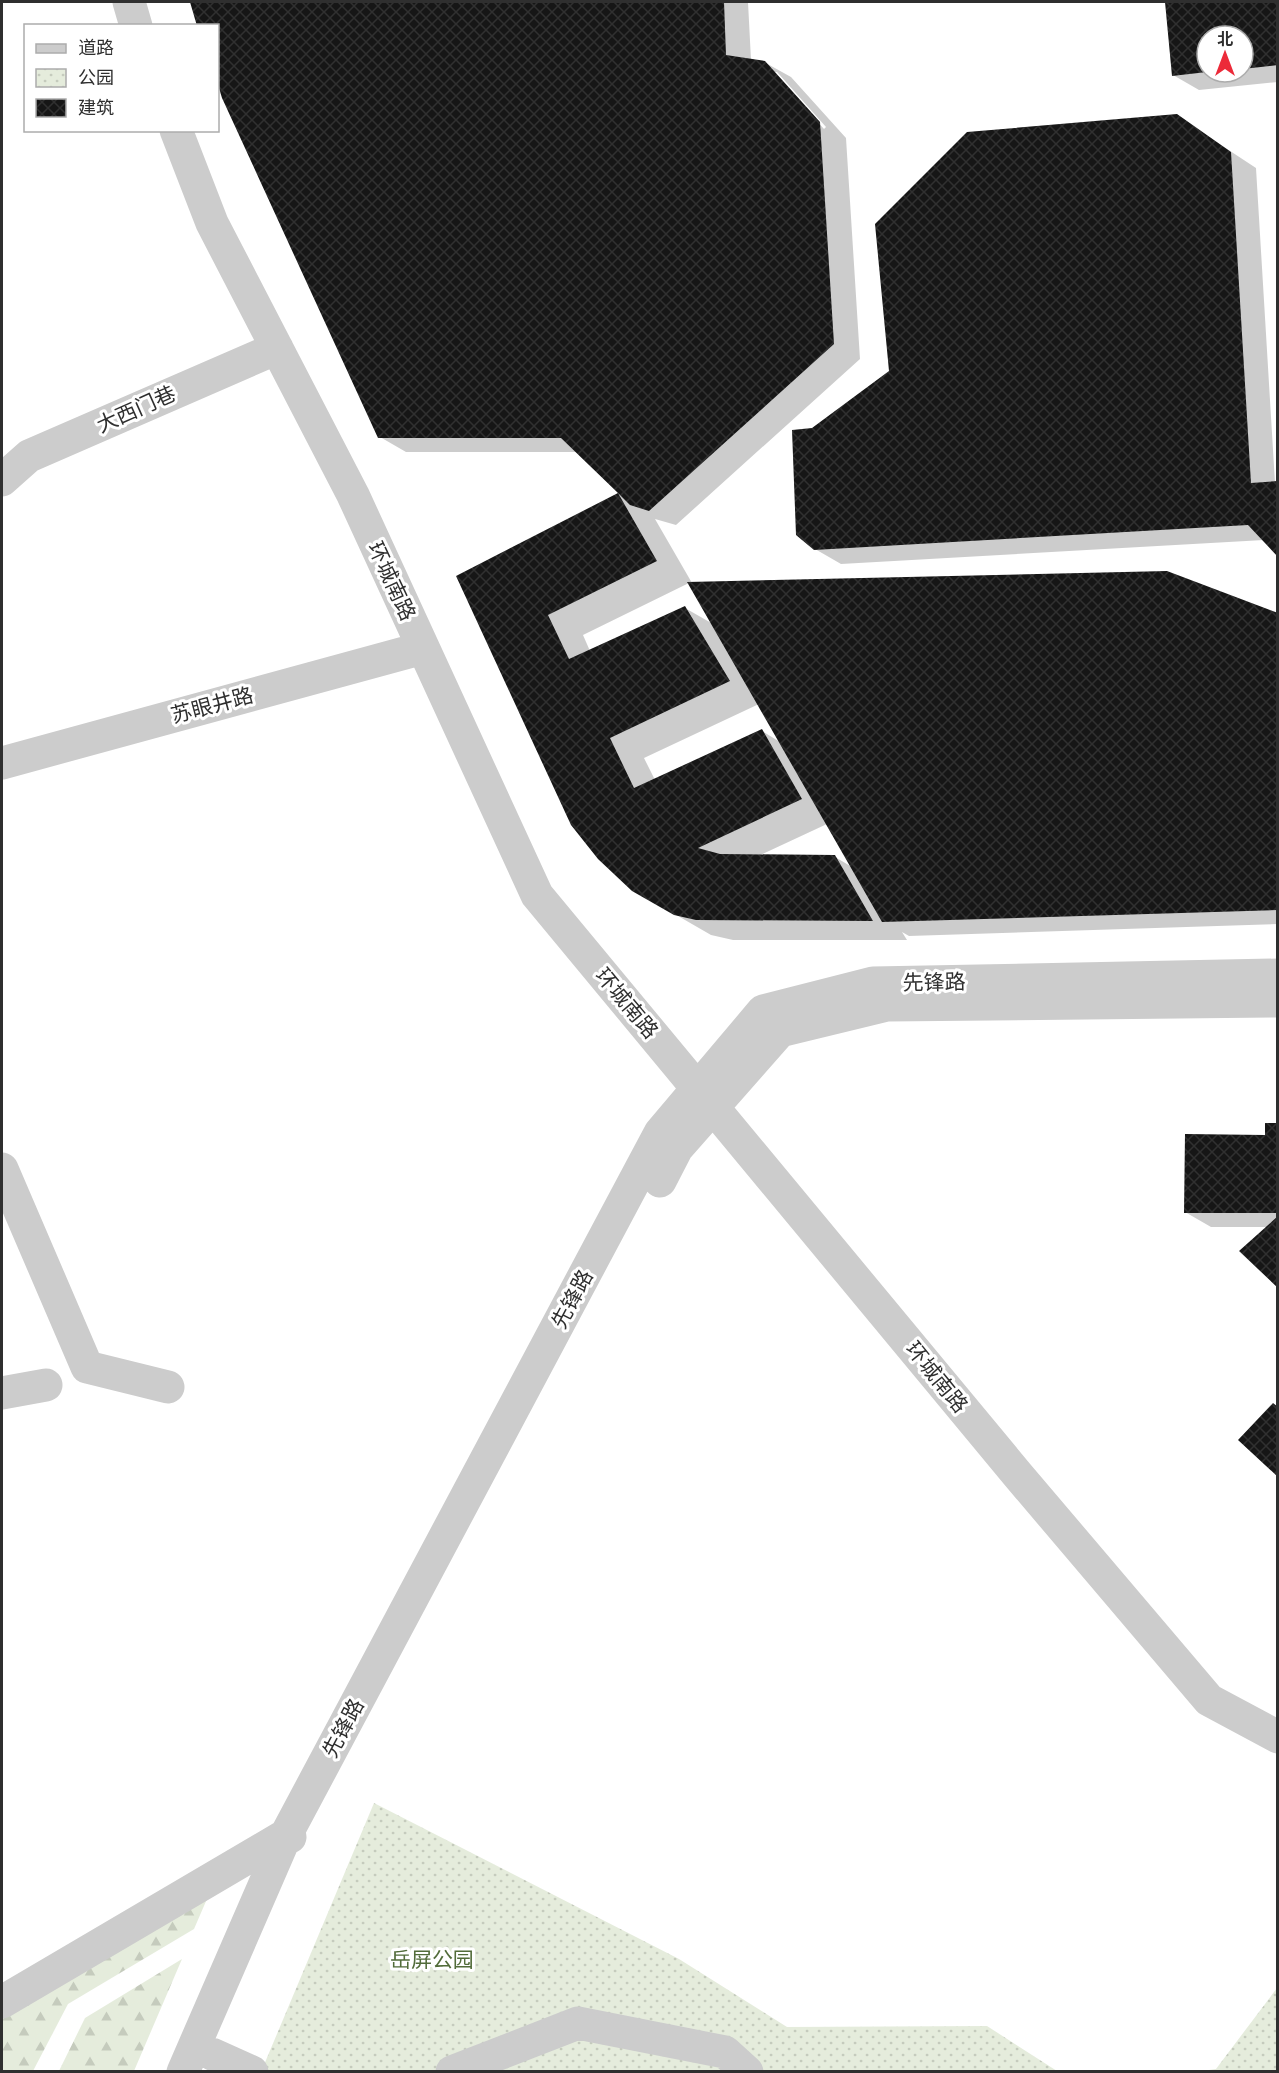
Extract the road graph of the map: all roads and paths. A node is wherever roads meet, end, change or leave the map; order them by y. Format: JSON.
{"nodes":[{"id":1,"x":129,"y":2,"type":"edge"},
{"id":2,"x":135,"y":24,"type":"edge"},
{"id":3,"x":177,"y":132,"type":"edge"},
{"id":4,"x":277,"y":348,"type":"junction"},
{"id":5,"x":2,"y":480,"type":"edge"},
{"id":6,"x":423,"y":648,"type":"junction"},
{"id":7,"x":2,"y":763,"type":"edge"},
{"id":8,"x":1278,"y":975,"type":"edge"},
{"id":9,"x":1278,"y":1001,"type":"edge"},
{"id":10,"x":706,"y":1097,"type":"junction"},
{"id":11,"x":2,"y":1169,"type":"edge"},
{"id":12,"x":46,"y":1385,"type":"dead end"},
{"id":13,"x":168,"y":1387,"type":"dead end"},
{"id":14,"x":2,"y":1393,"type":"edge"},
{"id":15,"x":1278,"y":1737,"type":"edge"},
{"id":16,"x":295,"y":1839,"type":"junction"},
{"id":17,"x":2,"y":2002,"type":"edge"},
{"id":18,"x":208,"y":2063,"type":"edge"},
{"id":19,"x":183,"y":2072,"type":"edge"},
{"id":20,"x":252,"y":2072,"type":"edge"},
{"id":21,"x":452,"y":2072,"type":"edge"},
{"id":22,"x":747,"y":2072,"type":"edge"}],
"edges":[{"from":1,"to":2,"type":"street"},
{"from":3,"to":4,"type":"street","name":"环城南路"},
{"from":4,"to":5,"type":"street","name":"大西门巷"},
{"from":4,"to":6,"type":"street","name":"环城南路"},
{"from":6,"to":7,"type":"street","name":"苏眼井路"},
{"from":6,"to":10,"type":"street","name":"环城南路"},
{"from":8,"to":10,"type":"street","name":"先锋路"},
{"from":9,"to":10,"type":"street","name":"先锋路"},
{"from":10,"to":15,"type":"street","name":"环城南路"},
{"from":10,"to":16,"type":"street","name":"先锋路"},
{"from":11,"to":13,"type":"street"},
{"from":12,"to":14,"type":"street"},
{"from":16,"to":17,"type":"street"},
{"from":16,"to":18,"type":"street","name":"先锋路"},
{"from":16,"to":19,"type":"street","name":"先锋路"},
{"from":18,"to":20,"type":"street"},
{"from":21,"to":22,"type":"street"}]}
